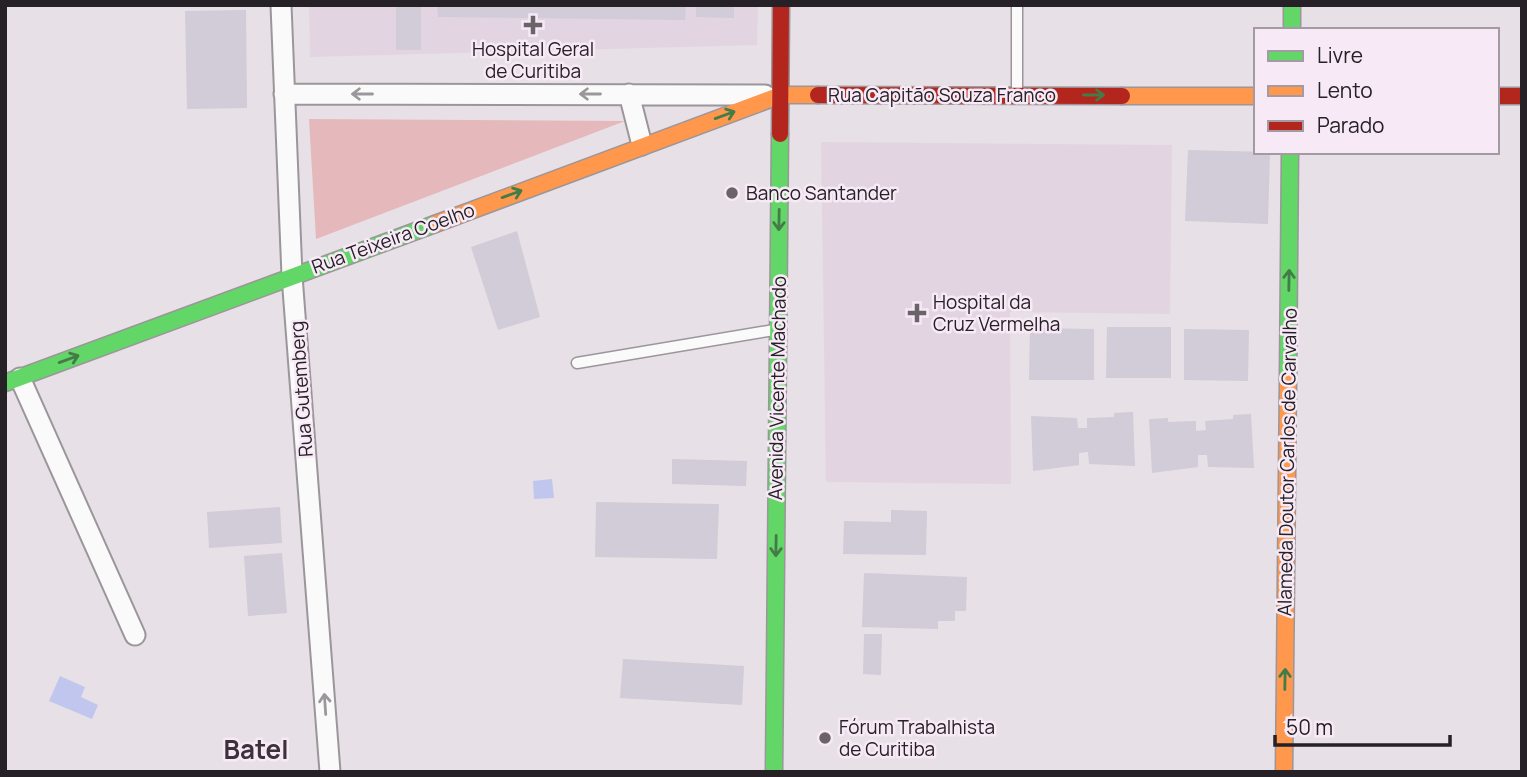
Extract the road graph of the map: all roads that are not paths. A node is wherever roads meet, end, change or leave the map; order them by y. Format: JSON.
{"nodes":[{"id":1,"x":281,"y":5,"type":"edge"},
{"id":2,"x":781,"y":5,"type":"edge"},
{"id":3,"x":1017,"y":5,"type":"edge"},
{"id":4,"x":1292,"y":5,"type":"edge"},
{"id":5,"x":1292,"y":28,"type":"edge"},
{"id":6,"x":285,"y":94,"type":"junction"},
{"id":7,"x":629,"y":94,"type":"junction"},
{"id":8,"x":780,"y":95,"type":"junction"},
{"id":9,"x":1017,"y":95,"type":"junction"},
{"id":10,"x":1254,"y":96,"type":"edge"},
{"id":11,"x":1499,"y":96,"type":"edge"},
{"id":12,"x":1522,"y":96,"type":"edge"},
{"id":13,"x":642,"y":145,"type":"junction"},
{"id":14,"x":1290,"y":154,"type":"edge"},
{"id":15,"x":292,"y":276,"type":"junction"},
{"id":16,"x":778,"y":329,"type":"junction"},
{"id":17,"x":577,"y":363,"type":"dead end"},
{"id":18,"x":13,"y":381,"type":"edge"},
{"id":19,"x":135,"y":635,"type":"dead end"},
{"id":20,"x":330,"y":772,"type":"edge"},
{"id":21,"x":774,"y":772,"type":"edge"},
{"id":22,"x":1284,"y":772,"type":"edge"}],
"edges":[{"from":1,"to":6,"type":"street","name":"Rua Gutemberg"},
{"from":2,"to":8,"type":"street","name":"Avenida Vicente Machado"},
{"from":3,"to":9,"type":"lane"},
{"from":4,"to":5,"type":"street"},
{"from":7,"to":6,"type":"street","name":"Rua Capitão Souza Franco","one_way":true},
{"from":6,"to":15,"type":"street","name":"Rua Gutemberg"},
{"from":7,"to":8,"type":"street","name":"Rua Capitão Souza Franco"},
{"from":7,"to":13,"type":"street"},
{"from":8,"to":9,"type":"street","name":"Rua Capitão Souza Franco"},
{"from":13,"to":8,"type":"street","name":"Rua Teixeira Coelho","one_way":true},
{"from":8,"to":16,"type":"street","name":"Avenida Vicente Machado","one_way":true},
{"from":9,"to":10,"type":"street","name":"Rua Capitão Souza Franco","one_way":true},
{"from":11,"to":12,"type":"street"},
{"from":15,"to":13,"type":"street","name":"Rua Teixeira Coelho","one_way":true},
{"from":22,"to":14,"type":"street","name":"Alameda Doutor Carlos de Carvalho","one_way":true},
{"from":18,"to":15,"type":"street","name":"Rua Teixeira Coelho","one_way":true},
{"from":20,"to":15,"type":"street","name":"Rua Gutemberg","one_way":true},
{"from":16,"to":17,"type":"lane"},
{"from":16,"to":21,"type":"street","name":"Avenida Vicente Machado","one_way":true},
{"from":18,"to":19,"type":"street"}]}
